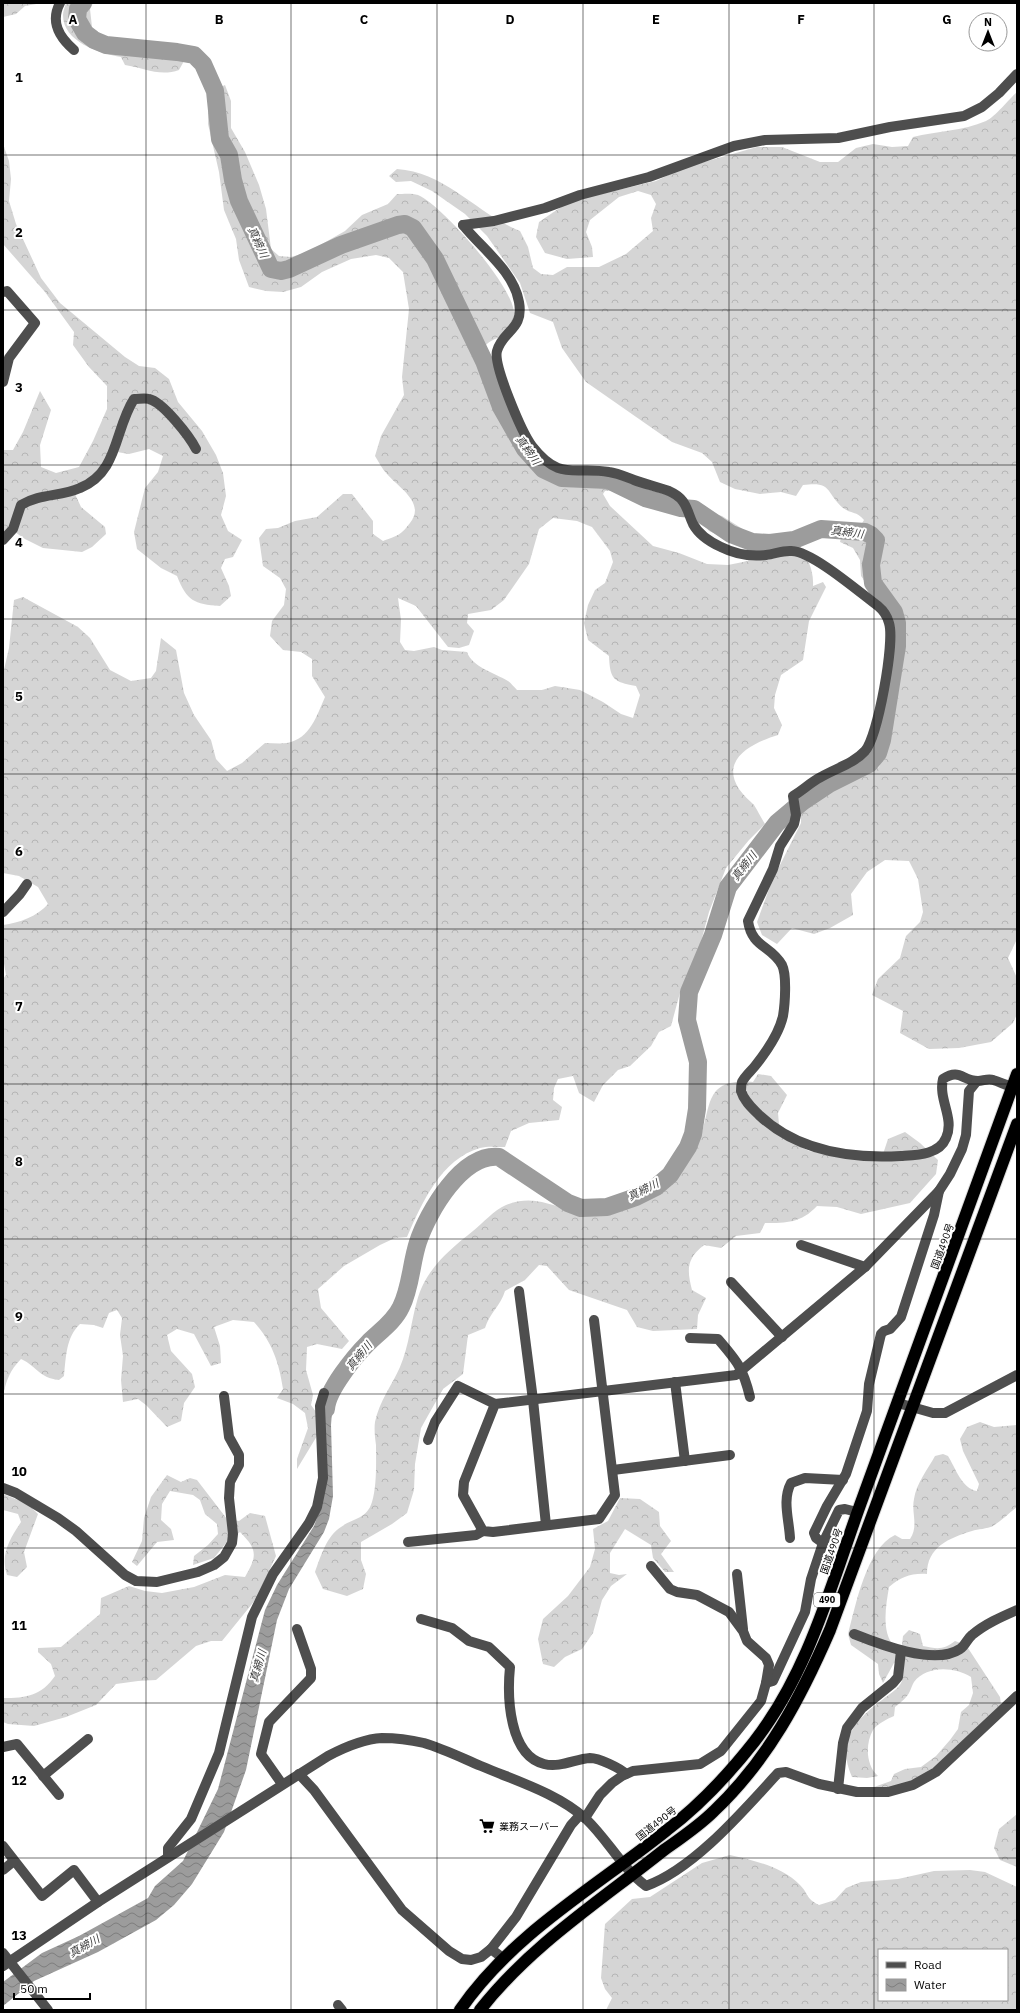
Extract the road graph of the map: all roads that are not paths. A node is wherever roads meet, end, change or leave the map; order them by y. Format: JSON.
{"nodes":[{"id":1,"x":60,"y":3,"type":"edge"},
{"id":2,"x":74,"y":50,"type":"dead end"},
{"id":3,"x":1017,"y":74,"type":"edge"},
{"id":4,"x":3,"y":292,"type":"edge"},
{"id":5,"x":6,"y":356,"type":"edge"},
{"id":6,"x":3,"y":382,"type":"edge"},
{"id":7,"x":196,"y":449,"type":"dead end"},
{"id":8,"x":3,"y":540,"type":"edge"},
{"id":9,"x":27,"y":884,"type":"dead end"},
{"id":10,"x":3,"y":912,"type":"edge"},
{"id":11,"x":1017,"y":1074,"type":"edge"},
{"id":12,"x":976,"y":1081,"type":"junction"},
{"id":13,"x":1015,"y":1088,"type":"edge"},
{"id":14,"x":1017,"y":1124,"type":"edge"},
{"id":15,"x":939,"y":1191,"type":"junction"},
{"id":16,"x":801,"y":1245,"type":"dead end"},
{"id":17,"x":865,"y":1267,"type":"junction"},
{"id":18,"x":731,"y":1282,"type":"dead end"},
{"id":19,"x":519,"y":1291,"type":"dead end"},
{"id":20,"x":594,"y":1320,"type":"dead end"},
{"id":21,"x":782,"y":1337,"type":"junction"},
{"id":22,"x":690,"y":1338,"type":"dead end"},
{"id":23,"x":742,"y":1370,"type":"junction"},
{"id":24,"x":1017,"y":1375,"type":"edge"},
{"id":25,"x":675,"y":1382,"type":"junction"},
{"id":26,"x":603,"y":1391,"type":"junction"},
{"id":27,"x":324,"y":1393,"type":"dead end"},
{"id":28,"x":224,"y":1396,"type":"dead end"},
{"id":29,"x":750,"y":1397,"type":"dead end"},
{"id":30,"x":533,"y":1400,"type":"junction"},
{"id":31,"x":898,"y":1403,"type":"junction"},
{"id":32,"x":495,"y":1404,"type":"junction"},
{"id":33,"x":913,"y":1408,"type":"junction"},
{"id":34,"x":428,"y":1440,"type":"dead end"},
{"id":35,"x":730,"y":1455,"type":"dead end"},
{"id":36,"x":685,"y":1461,"type":"junction"},
{"id":37,"x":613,"y":1470,"type":"junction"},
{"id":38,"x":843,"y":1480,"type":"junction"},
{"id":39,"x":3,"y":1488,"type":"edge"},
{"id":40,"x":857,"y":1512,"type":"junction"},
{"id":41,"x":546,"y":1525,"type":"junction"},
{"id":42,"x":483,"y":1531,"type":"junction"},
{"id":43,"x":790,"y":1538,"type":"dead end"},
{"id":44,"x":408,"y":1542,"type":"dead end"},
{"id":45,"x":823,"y":1543,"type":"junction"},
{"id":46,"x":651,"y":1566,"type":"dead end"},
{"id":47,"x":737,"y":1574,"type":"dead end"},
{"id":48,"x":1017,"y":1610,"type":"edge"},
{"id":49,"x":421,"y":1619,"type":"dead end"},
{"id":50,"x":297,"y":1629,"type":"dead end"},
{"id":51,"x":743,"y":1631,"type":"junction"},
{"id":52,"x":854,"y":1634,"type":"dead end"},
{"id":53,"x":901,"y":1651,"type":"junction"},
{"id":54,"x":766,"y":1684,"type":"junction"},
{"id":55,"x":1017,"y":1696,"type":"edge"},
{"id":56,"x":88,"y":1739,"type":"dead end"},
{"id":57,"x":3,"y":1748,"type":"edge"},
{"id":58,"x":299,"y":1774,"type":"junction"},
{"id":59,"x":626,"y":1774,"type":"junction"},
{"id":60,"x":43,"y":1776,"type":"junction"},
{"id":61,"x":282,"y":1784,"type":"junction"},
{"id":62,"x":838,"y":1789,"type":"junction"},
{"id":63,"x":58,"y":1795,"type":"dead end"},
{"id":64,"x":582,"y":1816,"type":"junction"},
{"id":65,"x":3,"y":1846,"type":"edge"},
{"id":66,"x":168,"y":1857,"type":"junction"},
{"id":67,"x":14,"y":1861,"type":"junction"},
{"id":68,"x":622,"y":1863,"type":"junction"},
{"id":69,"x":3,"y":1870,"type":"edge"},
{"id":70,"x":633,"y":1876,"type":"junction"},
{"id":71,"x":98,"y":1902,"type":"junction"},
{"id":72,"x":491,"y":1949,"type":"junction"},
{"id":73,"x":504,"y":1959,"type":"junction"},
{"id":74,"x":7,"y":1961,"type":"edge"},
{"id":75,"x":48,"y":2010,"type":"edge"},
{"id":76,"x":460,"y":2010,"type":"edge"},
{"id":77,"x":480,"y":2010,"type":"edge"}],
"edges":[{"from":1,"to":2,"type":"street"},
{"from":3,"to":12,"type":"street"},
{"from":4,"to":5,"type":"street"},
{"from":5,"to":6,"type":"street"},
{"from":7,"to":8,"type":"street"},
{"from":9,"to":10,"type":"street"},
{"from":11,"to":13,"type":"highway","name":"国道490号","number":"490"},
{"from":12,"to":13,"type":"street"},
{"from":12,"to":15,"type":"street"},
{"from":13,"to":31,"type":"highway","name":"国道490号","number":"490"},
{"from":14,"to":33,"type":"highway","number":"490"},
{"from":15,"to":17,"type":"street"},
{"from":15,"to":38,"type":"street"},
{"from":16,"to":17,"type":"street"},
{"from":17,"to":21,"type":"street"},
{"from":18,"to":21,"type":"street"},
{"from":19,"to":30,"type":"street"},
{"from":20,"to":26,"type":"street"},
{"from":21,"to":23,"type":"street"},
{"from":22,"to":23,"type":"street"},
{"from":23,"to":25,"type":"street"},
{"from":23,"to":29,"type":"street"},
{"from":24,"to":33,"type":"street"},
{"from":25,"to":26,"type":"street"},
{"from":25,"to":36,"type":"street"},
{"from":26,"to":30,"type":"street"},
{"from":26,"to":37,"type":"street"},
{"from":27,"to":66,"type":"street"},
{"from":28,"to":39,"type":"street"},
{"from":30,"to":32,"type":"street"},
{"from":30,"to":41,"type":"street"},
{"from":31,"to":33,"type":"street"},
{"from":31,"to":40,"type":"highway","name":"国道490号","number":"490"},
{"from":32,"to":34,"type":"street"},
{"from":32,"to":42,"type":"street"},
{"from":33,"to":70,"type":"highway","number":"490"},
{"from":35,"to":36,"type":"street"},
{"from":36,"to":37,"type":"street"},
{"from":37,"to":41,"type":"street"},
{"from":38,"to":43,"type":"street"},
{"from":38,"to":45,"type":"street"},
{"from":40,"to":45,"type":"street"},
{"from":40,"to":68,"type":"highway","name":"国道490号","number":"490"},
{"from":41,"to":42,"type":"street"},
{"from":42,"to":44,"type":"street"},
{"from":45,"to":54,"type":"street"},
{"from":46,"to":51,"type":"street"},
{"from":47,"to":51,"type":"street"},
{"from":48,"to":53,"type":"street"},
{"from":49,"to":59,"type":"street"},
{"from":50,"to":61,"type":"street"},
{"from":51,"to":54,"type":"street"},
{"from":52,"to":53,"type":"street"},
{"from":53,"to":62,"type":"street"},
{"from":54,"to":59,"type":"street"},
{"from":55,"to":62,"type":"street"},
{"from":56,"to":60,"type":"street"},
{"from":57,"to":60,"type":"street"},
{"from":58,"to":61,"type":"street"},
{"from":58,"to":64,"type":"street"},
{"from":58,"to":72,"type":"street"},
{"from":59,"to":64,"type":"street"},
{"from":60,"to":63,"type":"street"},
{"from":61,"to":66,"type":"street"},
{"from":62,"to":70,"type":"street"},
{"from":64,"to":68,"type":"street"},
{"from":64,"to":72,"type":"street"},
{"from":65,"to":67,"type":"street"},
{"from":66,"to":71,"type":"street"},
{"from":67,"to":69,"type":"street"},
{"from":67,"to":71,"type":"street"},
{"from":68,"to":70,"type":"street"},
{"from":68,"to":73,"type":"highway","name":"国道490号","number":"490"},
{"from":70,"to":77,"type":"highway","number":"490"},
{"from":71,"to":74,"type":"street"},
{"from":72,"to":73,"type":"street"},
{"from":73,"to":76,"type":"highway","name":"国道490号","number":"490"},
{"from":74,"to":75,"type":"street"}]}
